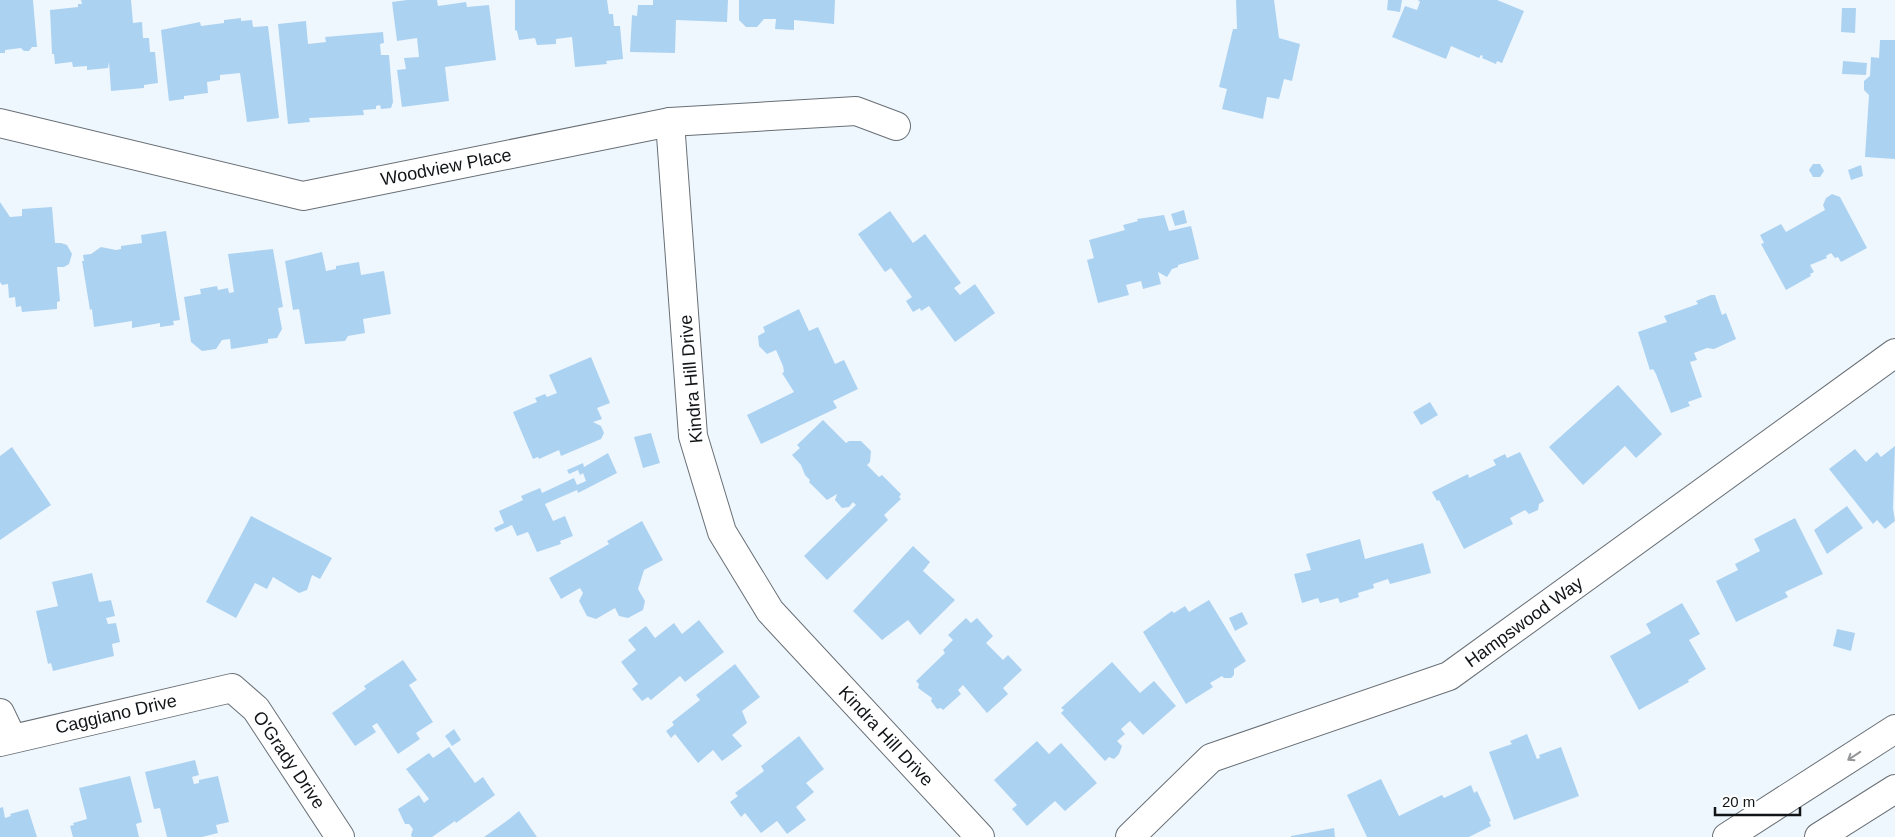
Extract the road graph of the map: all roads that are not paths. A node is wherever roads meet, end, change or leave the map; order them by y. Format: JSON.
{"nodes":[{"id":1,"x":670,"y":122,"type":"junction"},
{"id":2,"x":0,"y":123,"type":"edge"},
{"id":3,"x":896,"y":126,"type":"dead end"},
{"id":4,"x":1895,"y":353,"type":"edge"},
{"id":5,"x":232,"y":688,"type":"joint"},
{"id":6,"x":0,"y":713,"type":"edge"},
{"id":7,"x":1895,"y":729,"type":"edge"},
{"id":8,"x":6,"y":740,"type":"edge"},
{"id":9,"x":1895,"y":789,"type":"edge"},
{"id":10,"x":340,"y":837,"type":"edge"},
{"id":11,"x":980,"y":837,"type":"edge"},
{"id":12,"x":1130,"y":837,"type":"edge"},
{"id":13,"x":1727,"y":837,"type":"edge"},
{"id":14,"x":1819,"y":837,"type":"edge"}],
"edges":[{"from":1,"to":2,"type":"street","name":"Woodview Place"},
{"from":1,"to":3,"type":"street","name":"Woodview Place"},
{"from":1,"to":11,"type":"street","name":"Kindra Hill Drive"},
{"from":4,"to":12,"type":"street","name":"Hampswood Way"},
{"from":5,"to":8,"type":"street","name":"Caggiano Drive"},
{"from":5,"to":10,"type":"street","name":"O'Grady Drive"},
{"from":6,"to":8,"type":"street"},
{"from":7,"to":13,"type":"street","one_way":true},
{"from":9,"to":14,"type":"street"}]}
